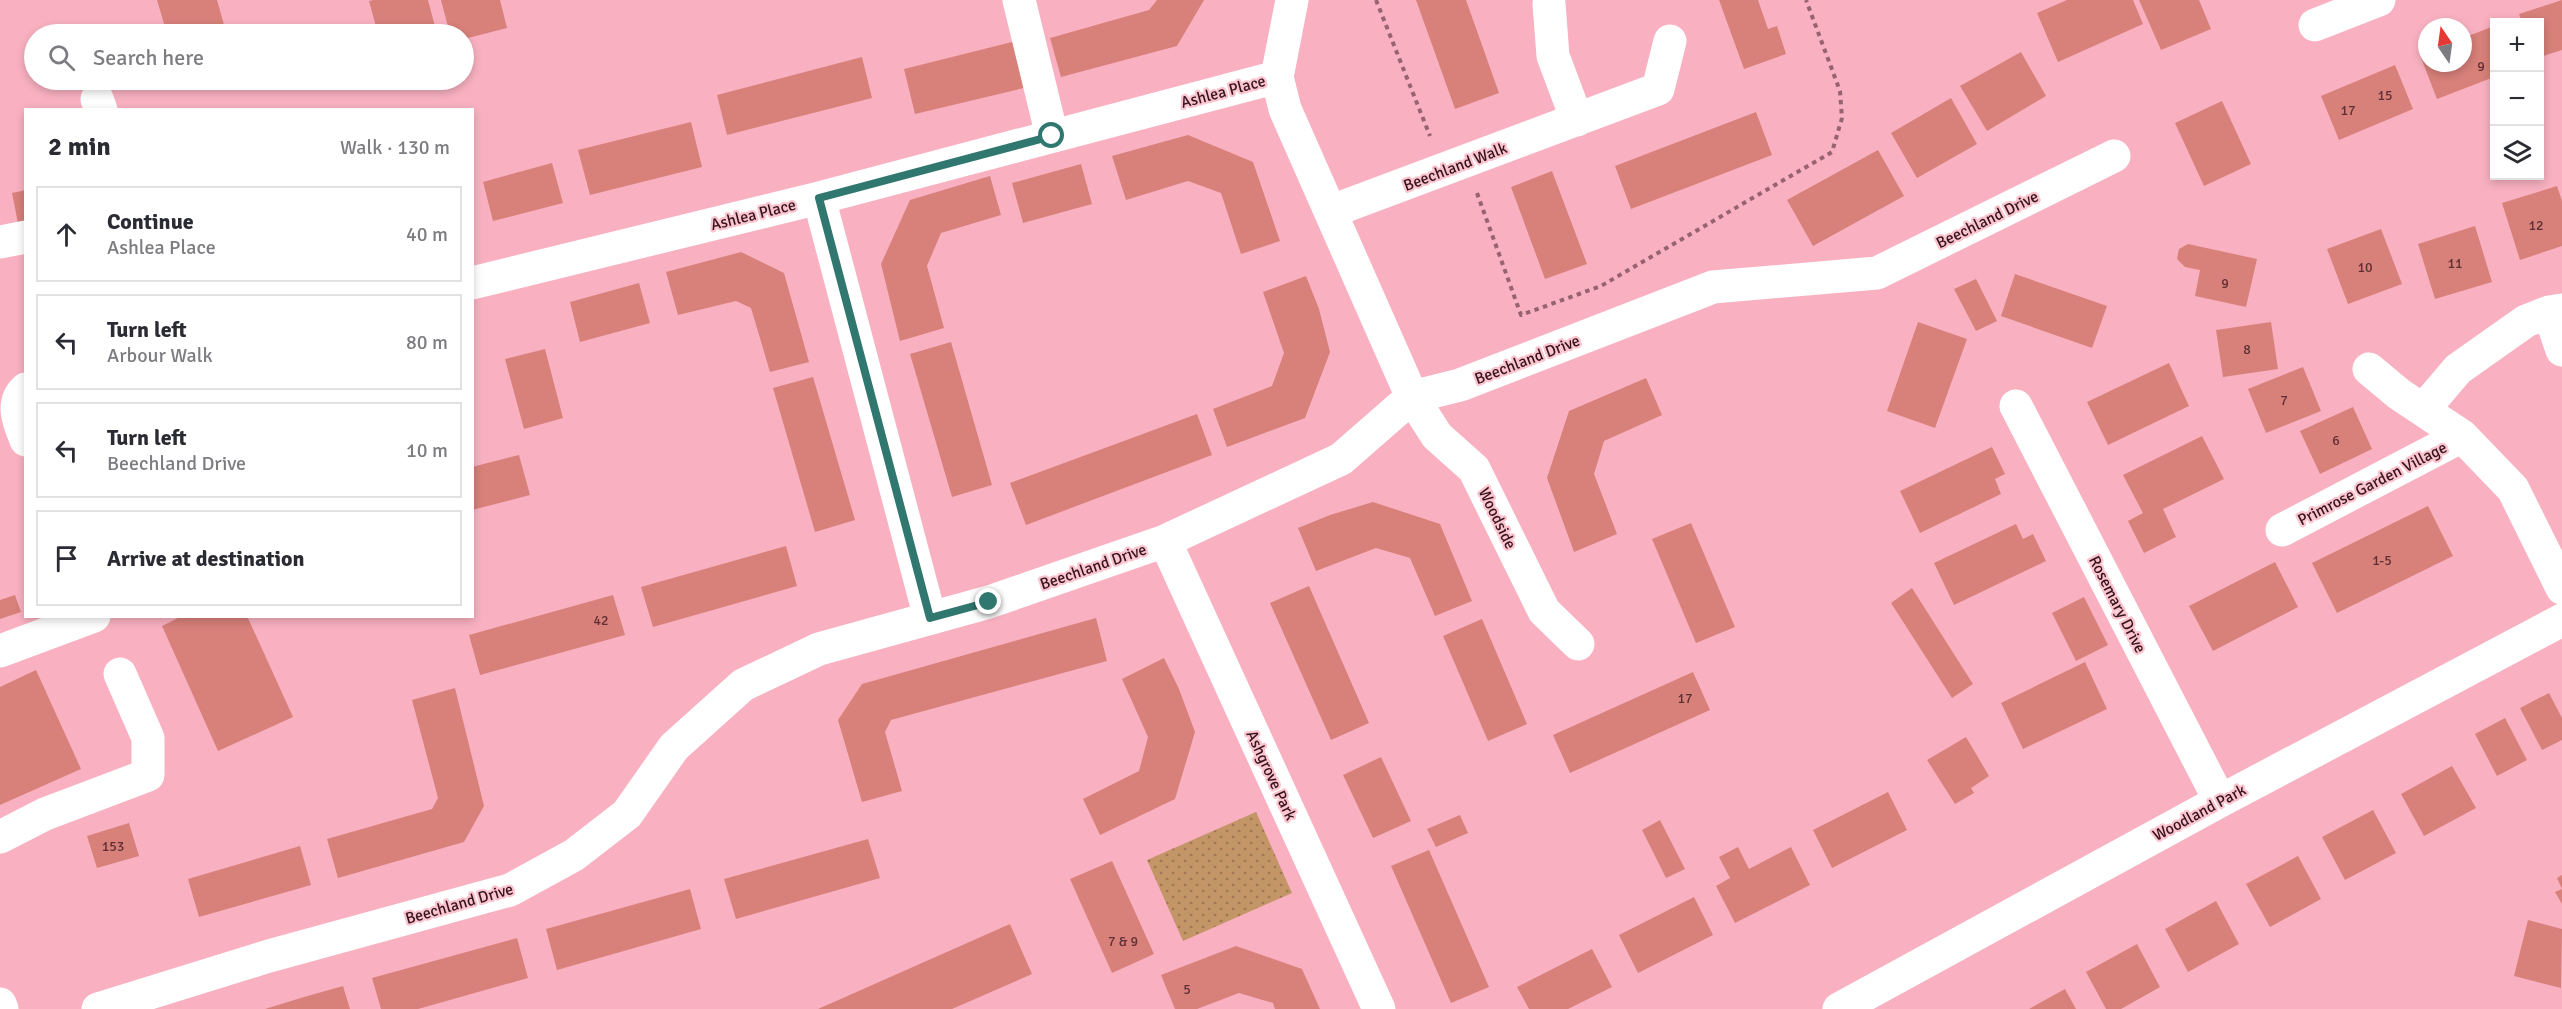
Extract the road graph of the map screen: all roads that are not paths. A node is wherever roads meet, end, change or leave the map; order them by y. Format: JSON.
{"nodes":[{"id":1,"x":1019,"y":0,"type":"edge"},
{"id":2,"x":1292,"y":0,"type":"edge"},
{"id":3,"x":2379,"y":0,"type":"edge"},
{"id":4,"x":1549,"y":4,"type":"dead end"},
{"id":5,"x":2315,"y":25,"type":"dead end"},
{"id":6,"x":1670,"y":41,"type":"dead end"},
{"id":7,"x":1276,"y":76,"type":"junction"},
{"id":8,"x":1578,"y":120,"type":"junction"},
{"id":9,"x":1052,"y":136,"type":"junction"},
{"id":10,"x":2114,"y":156,"type":"dead end"},
{"id":11,"x":819,"y":198,"type":"junction"},
{"id":12,"x":1332,"y":211,"type":"junction"},
{"id":13,"x":24,"y":237,"type":"edge"},
{"id":14,"x":0,"y":242,"type":"edge"},
{"id":15,"x":474,"y":283,"type":"edge"},
{"id":16,"x":2555,"y":311,"type":"edge"},
{"id":17,"x":2562,"y":350,"type":"edge"},
{"id":18,"x":2368,"y":369,"type":"dead end"},
{"id":19,"x":24,"y":391,"type":"edge"},
{"id":20,"x":1412,"y":397,"type":"junction"},
{"id":21,"x":2016,"y":406,"type":"dead end"},
{"id":22,"x":2423,"y":410,"type":"junction"},
{"id":23,"x":24,"y":434,"type":"edge"},
{"id":24,"x":2462,"y":436,"type":"junction"},
{"id":25,"x":2282,"y":530,"type":"dead end"},
{"id":26,"x":1165,"y":541,"type":"junction"},
{"id":27,"x":2562,"y":588,"type":"edge"},
{"id":28,"x":88,"y":618,"type":"edge"},
{"id":29,"x":930,"y":618,"type":"junction"},
{"id":30,"x":2562,"y":620,"type":"edge"},
{"id":31,"x":1578,"y":644,"type":"dead end"},
{"id":32,"x":0,"y":651,"type":"edge"},
{"id":33,"x":120,"y":674,"type":"dead end"},
{"id":34,"x":2220,"y":801,"type":"junction"},
{"id":35,"x":0,"y":837,"type":"edge"},
{"id":36,"x":0,"y":1004,"type":"edge"},
{"id":37,"x":2,"y":1009,"type":"edge"},
{"id":38,"x":98,"y":1009,"type":"edge"},
{"id":39,"x":1379,"y":1009,"type":"edge"},
{"id":40,"x":1839,"y":1009,"type":"edge"}],
"edges":[{"from":1,"to":9,"type":"street"},
{"from":2,"to":7,"type":"street"},
{"from":3,"to":5,"type":"street"},
{"from":4,"to":8,"type":"street"},
{"from":6,"to":8,"type":"street","name":"Beechland Walk"},
{"from":7,"to":9,"type":"street","name":"Ashlea Place"},
{"from":7,"to":12,"type":"street","name":"Woodside"},
{"from":8,"to":12,"type":"street","name":"Beechland Walk"},
{"from":9,"to":11,"type":"street","name":"Ashlea Place"},
{"from":10,"to":20,"type":"street","name":"Beechland Drive"},
{"from":11,"to":15,"type":"street","name":"Ashlea Place"},
{"from":11,"to":29,"type":"street"},
{"from":12,"to":20,"type":"street","name":"Woodside"},
{"from":13,"to":14,"type":"street"},
{"from":16,"to":17,"type":"street"},
{"from":16,"to":22,"type":"street"},
{"from":18,"to":22,"type":"street","name":"Primrose Garden Village"},
{"from":19,"to":23,"type":"street"},
{"from":20,"to":26,"type":"street","name":"Beechland Drive"},
{"from":20,"to":31,"type":"street","name":"Woodside"},
{"from":21,"to":34,"type":"street","name":"Rosemary Drive"},
{"from":22,"to":24,"type":"street","name":"Primrose Garden Village"},
{"from":24,"to":25,"type":"street","name":"Primrose Garden Village"},
{"from":24,"to":27,"type":"street","name":"Primrose Garden Village"},
{"from":26,"to":29,"type":"street","name":"Beechland Drive"},
{"from":26,"to":39,"type":"street","name":"Ashgrove Park"},
{"from":28,"to":32,"type":"street"},
{"from":29,"to":38,"type":"street","name":"Beechland Drive"},
{"from":30,"to":34,"type":"street","name":"Woodland Park"},
{"from":33,"to":35,"type":"street"},
{"from":34,"to":40,"type":"street","name":"Woodland Park"},
{"from":36,"to":37,"type":"street"}]}
